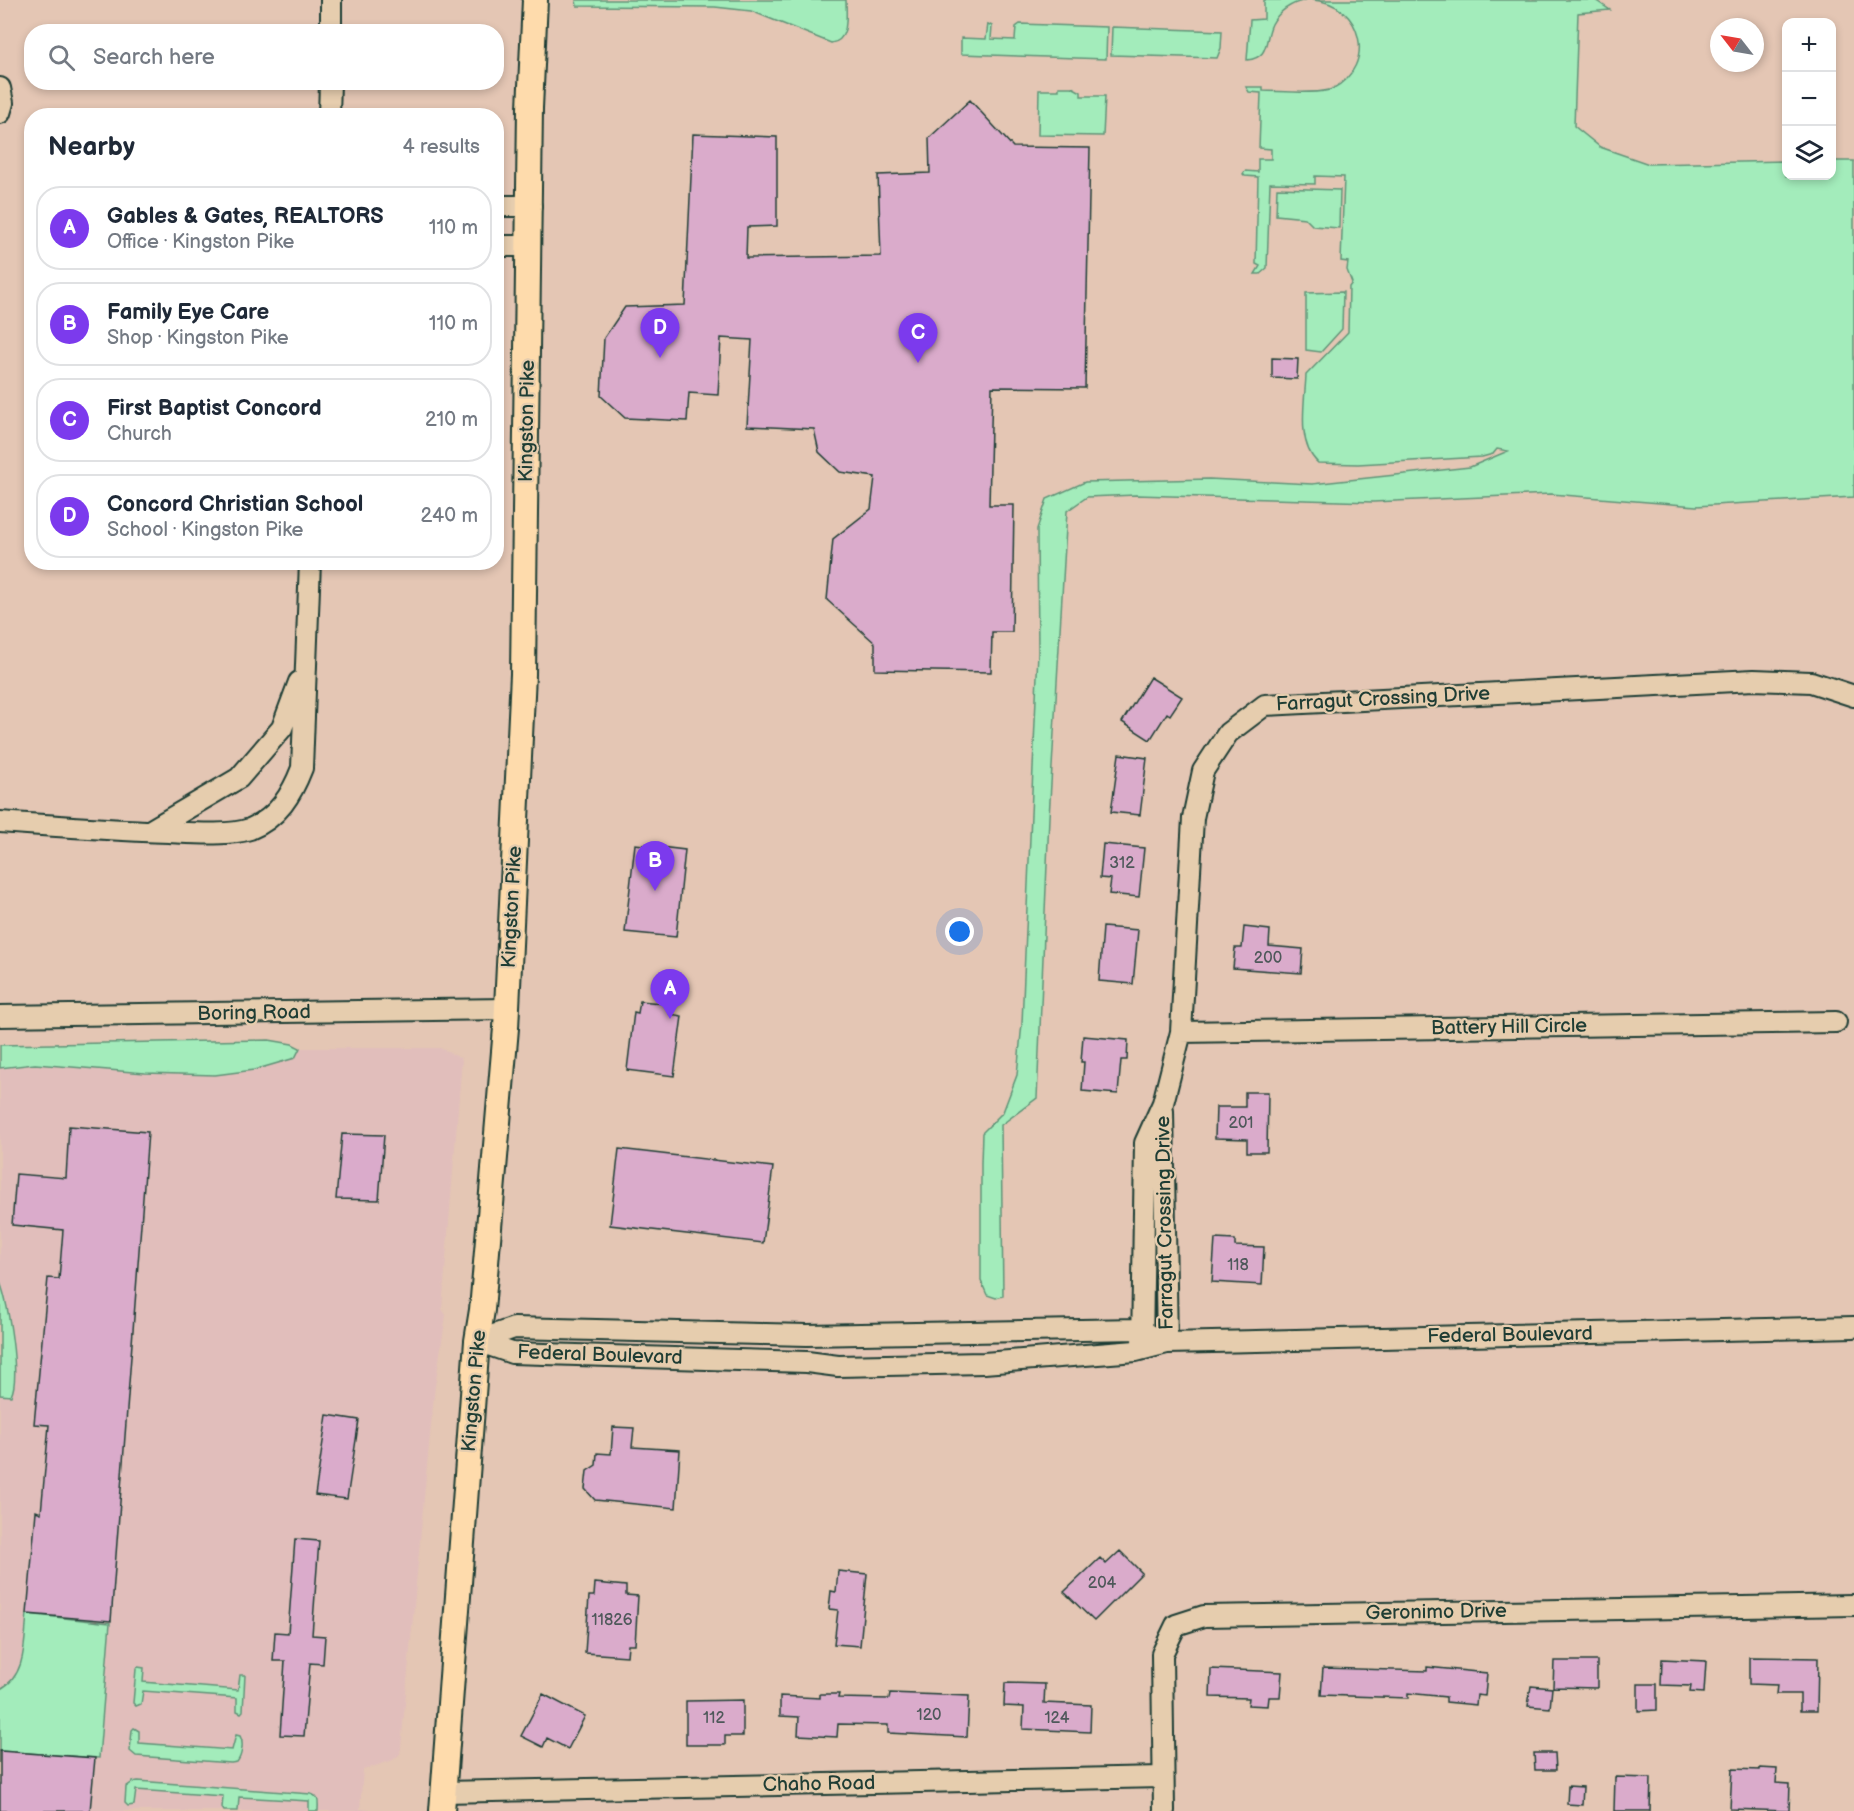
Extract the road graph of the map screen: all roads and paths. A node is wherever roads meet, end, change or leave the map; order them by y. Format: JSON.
{"nodes":[{"id":1,"x":332,"y":0,"type":"edge"},
{"id":2,"x":535,"y":0,"type":"edge"},
{"id":3,"x":331,"y":24,"type":"edge"},
{"id":4,"x":0,"y":88,"type":"edge"},
{"id":5,"x":330,"y":90,"type":"edge"},
{"id":6,"x":329,"y":108,"type":"edge"},
{"id":7,"x":0,"y":113,"type":"edge"},
{"id":8,"x":504,"y":206,"type":"edge"},
{"id":9,"x":531,"y":206,"type":"junction"},
{"id":10,"x":504,"y":246,"type":"edge"},
{"id":11,"x":530,"y":246,"type":"junction"},
{"id":12,"x":310,"y":570,"type":"edge"},
{"id":13,"x":305,"y":663,"type":"junction"},
{"id":14,"x":1854,"y":696,"type":"edge"},
{"id":15,"x":0,"y":822,"type":"edge"},
{"id":16,"x":149,"y":831,"type":"junction"},
{"id":17,"x":507,"y":1009,"type":"junction"},
{"id":18,"x":0,"y":1016,"type":"edge"},
{"id":19,"x":1836,"y":1022,"type":"dead end"},
{"id":20,"x":1181,"y":1032,"type":"junction"},
{"id":21,"x":1163,"y":1103,"type":"junction"},
{"id":22,"x":1165,"y":1253,"type":"junction"},
{"id":23,"x":1144,"y":1254,"type":"junction"},
{"id":24,"x":1854,"y":1327,"type":"edge"},
{"id":25,"x":1142,"y":1340,"type":"junction"},
{"id":26,"x":477,"y":1341,"type":"junction"},
{"id":27,"x":1167,"y":1343,"type":"junction"},
{"id":28,"x":1854,"y":1605,"type":"edge"},
{"id":29,"x":1162,"y":1777,"type":"junction"},
{"id":30,"x":442,"y":1802,"type":"edge"},
{"id":31,"x":1164,"y":1811,"type":"edge"}],
"edges":[{"from":1,"to":3,"type":"street"},
{"from":2,"to":9,"type":"main road","name":"Kingston Pike"},
{"from":4,"to":7,"type":"street"},
{"from":5,"to":6,"type":"street"},
{"from":8,"to":9,"type":"street"},
{"from":9,"to":11,"type":"main road","name":"Kingston Pike"},
{"from":10,"to":11,"type":"street"},
{"from":11,"to":17,"type":"main road","name":"Kingston Pike"},
{"from":12,"to":13,"type":"street"},
{"from":13,"to":16,"type":"street"},
{"from":13,"to":16,"type":"street"},
{"from":14,"to":20,"type":"street","name":"Farragut Crossing Drive"},
{"from":15,"to":16,"type":"street"},
{"from":17,"to":18,"type":"street","name":"Boring Road"},
{"from":17,"to":26,"type":"main road","name":"Kingston Pike"},
{"from":19,"to":20,"type":"street","name":"Battery Hill Circle"},
{"from":20,"to":21,"type":"street","name":"Farragut Crossing Drive"},
{"from":21,"to":22,"type":"street","name":"Farragut Crossing Drive"},
{"from":21,"to":23,"type":"street","name":"Farragut Crossing Drive"},
{"from":22,"to":23,"type":"street"},
{"from":22,"to":27,"type":"street","name":"Farragut Crossing Drive"},
{"from":23,"to":25,"type":"street","name":"Farragut Crossing Drive"},
{"from":24,"to":27,"type":"street","name":"Federal Boulevard"},
{"from":25,"to":26,"type":"street","name":"Federal Boulevard"},
{"from":25,"to":26,"type":"street","name":"Federal Boulevard"},
{"from":25,"to":27,"type":"street","name":"Federal Boulevard"},
{"from":26,"to":30,"type":"main road","name":"Kingston Pike"},
{"from":28,"to":29,"type":"street","name":"Geronimo Drive"},
{"from":29,"to":30,"type":"street","name":"Chaho Road"},
{"from":29,"to":31,"type":"street"}]}
